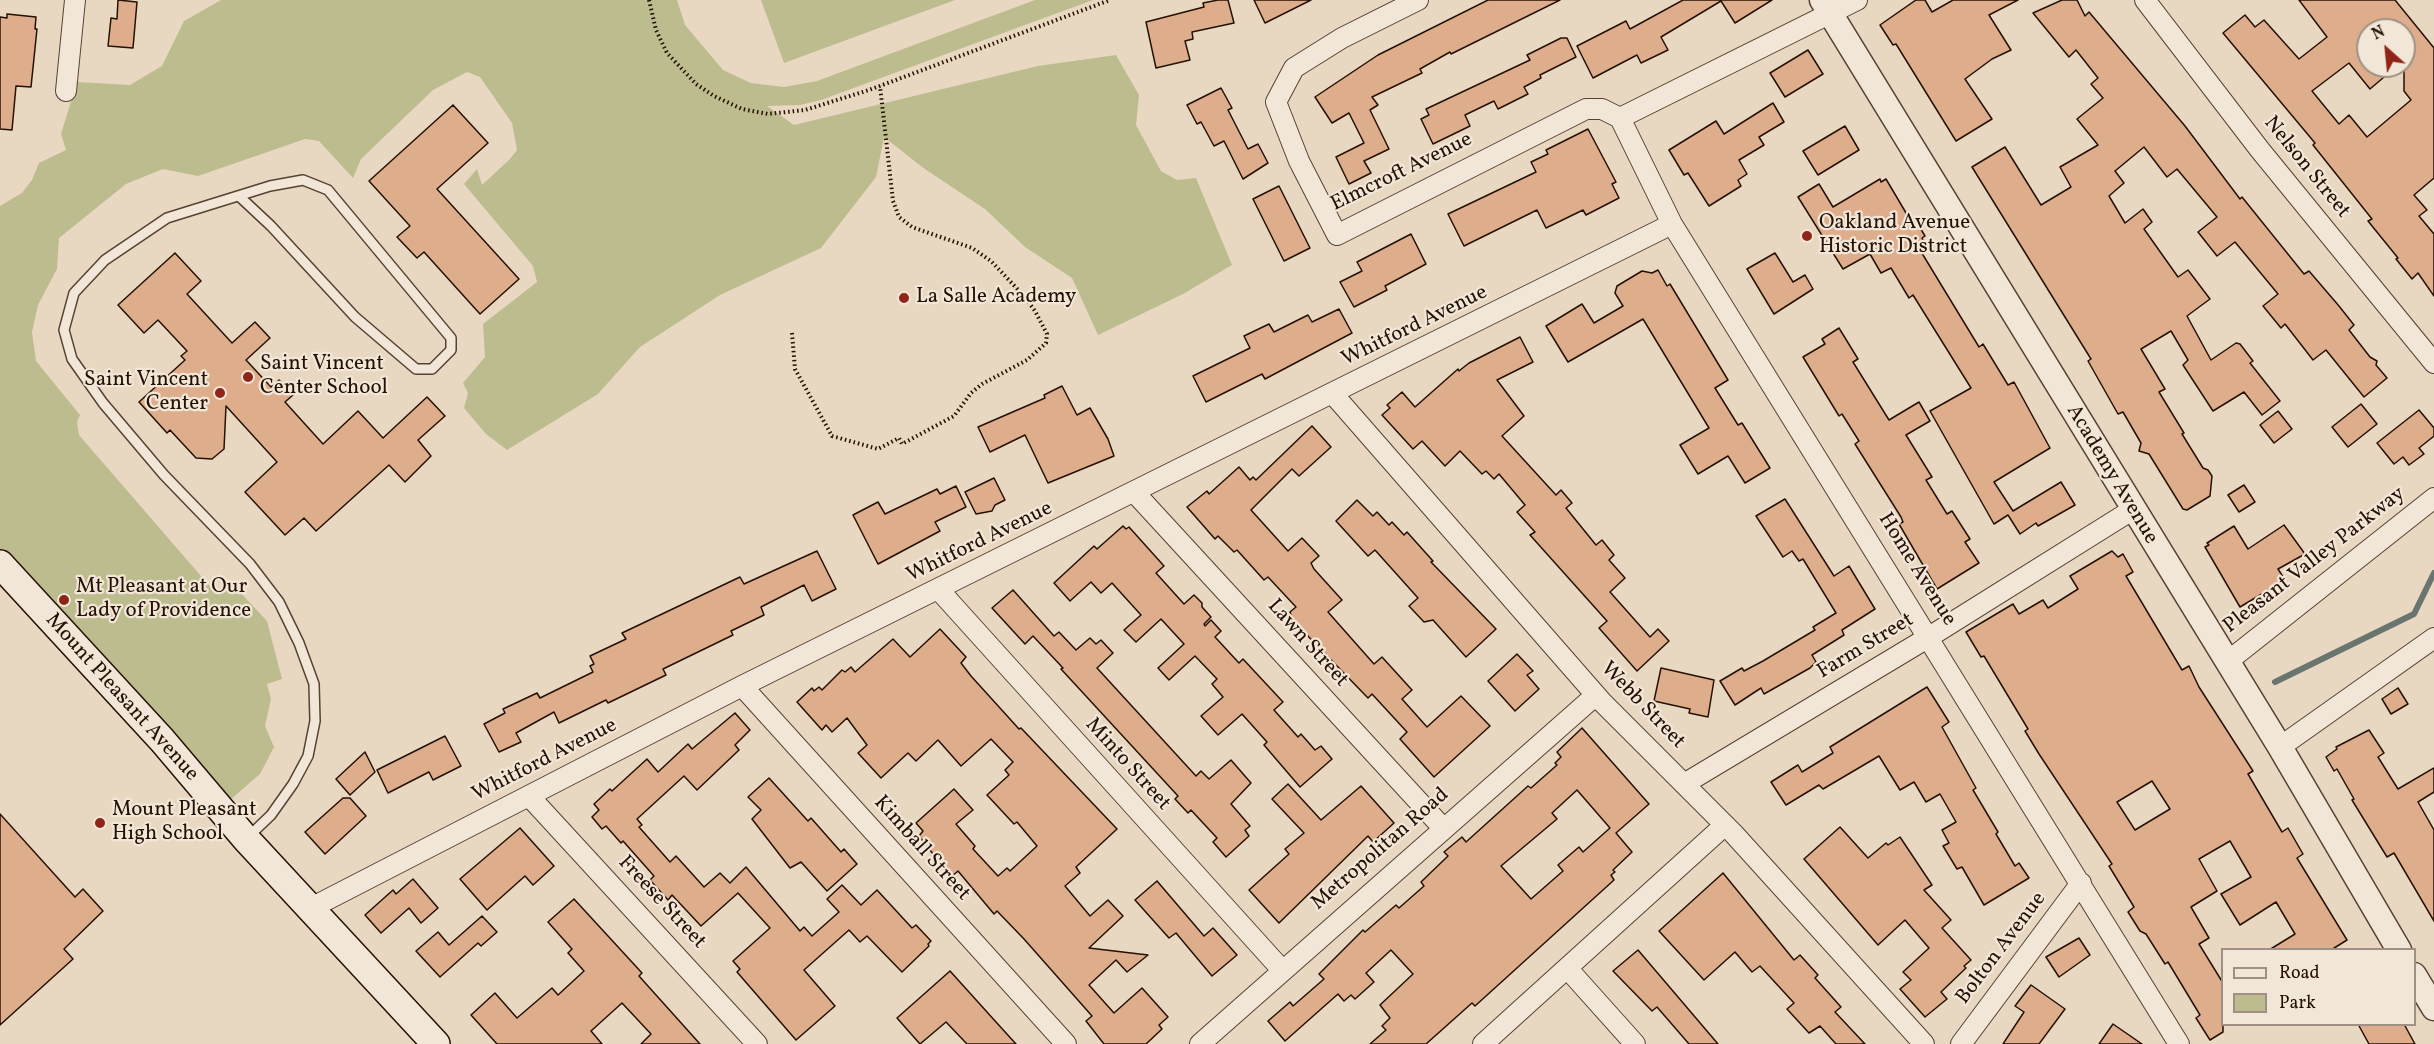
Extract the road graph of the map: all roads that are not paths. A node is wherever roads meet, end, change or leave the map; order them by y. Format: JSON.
{"nodes":[{"id":1,"x":75,"y":0,"type":"edge"},
{"id":2,"x":1418,"y":0,"type":"edge"},
{"id":3,"x":1857,"y":0,"type":"edge"},
{"id":4,"x":2145,"y":0,"type":"edge"},
{"id":5,"x":1826,"y":7,"type":"edge"},
{"id":6,"x":66,"y":91,"type":"dead end"},
{"id":7,"x":1620,"y":118,"type":"junction"},
{"id":8,"x":240,"y":197,"type":"junction"},
{"id":9,"x":1672,"y":224,"type":"junction"},
{"id":10,"x":2434,"y":363,"type":"edge"},
{"id":11,"x":1333,"y":394,"type":"junction"},
{"id":12,"x":1135,"y":493,"type":"junction"},
{"id":13,"x":2434,"y":498,"type":"edge"},
{"id":14,"x":2132,"y":510,"type":"junction"},
{"id":15,"x":0,"y":564,"type":"edge"},
{"id":16,"x":939,"y":590,"type":"junction"},
{"id":17,"x":1929,"y":637,"type":"junction"},
{"id":18,"x":2434,"y":638,"type":"edge"},
{"id":19,"x":2227,"y":662,"type":"junction"},
{"id":20,"x":742,"y":686,"type":"junction"},
{"id":21,"x":1596,"y":695,"type":"junction"},
{"id":22,"x":2280,"y":747,"type":"junction"},
{"id":23,"x":1684,"y":783,"type":"junction"},
{"id":24,"x":529,"y":796,"type":"junction"},
{"id":25,"x":1725,"y":825,"type":"junction"},
{"id":26,"x":1443,"y":828,"type":"junction"},
{"id":27,"x":246,"y":839,"type":"junction"},
{"id":28,"x":2081,"y":883,"type":"junction"},
{"id":29,"x":312,"y":908,"type":"junction"},
{"id":30,"x":2398,"y":948,"type":"edge"},
{"id":31,"x":1567,"y":968,"type":"junction"},
{"id":32,"x":1282,"y":970,"type":"junction"},
{"id":33,"x":2416,"y":977,"type":"edge"},
{"id":34,"x":2434,"y":1008,"type":"edge"},
{"id":35,"x":435,"y":1044,"type":"edge"},
{"id":36,"x":757,"y":1044,"type":"edge"},
{"id":37,"x":1066,"y":1044,"type":"edge"},
{"id":38,"x":1200,"y":1044,"type":"edge"},
{"id":39,"x":1484,"y":1044,"type":"edge"},
{"id":40,"x":1635,"y":1044,"type":"edge"},
{"id":41,"x":1924,"y":1044,"type":"edge"},
{"id":42,"x":1961,"y":1044,"type":"edge"},
{"id":43,"x":2179,"y":1044,"type":"edge"}],
"edges":[{"from":1,"to":6,"type":"street"},
{"from":2,"to":7,"type":"street","name":"Elmcroft Avenue"},
{"from":3,"to":5,"type":"street"},
{"from":4,"to":10,"type":"street","name":"Nelson Street"},
{"from":5,"to":7,"type":"street"},
{"from":5,"to":14,"type":"street","name":"Academy Avenue"},
{"from":7,"to":9,"type":"street","name":"Home Avenue"},
{"from":8,"to":8,"type":"lane"},
{"from":8,"to":27,"type":"lane"},
{"from":9,"to":11,"type":"street","name":"Whitford Avenue"},
{"from":9,"to":17,"type":"street","name":"Home Avenue"},
{"from":11,"to":12,"type":"street","name":"Whitford Avenue"},
{"from":11,"to":21,"type":"street","name":"Webb Street"},
{"from":12,"to":16,"type":"street","name":"Whitford Avenue"},
{"from":12,"to":26,"type":"street","name":"Lawn Street"},
{"from":13,"to":19,"type":"street","name":"Pleasant Valley Parkway"},
{"from":14,"to":17,"type":"street","name":"Farm Street"},
{"from":14,"to":19,"type":"street","name":"Academy Avenue"},
{"from":15,"to":27,"type":"main road","name":"Mount Pleasant Avenue"},
{"from":16,"to":20,"type":"street","name":"Whitford Avenue"},
{"from":16,"to":32,"type":"street","name":"Minto Street"},
{"from":17,"to":23,"type":"street","name":"Farm Street"},
{"from":17,"to":28,"type":"street","name":"Home Avenue"},
{"from":18,"to":22,"type":"street"},
{"from":19,"to":22,"type":"street","name":"Academy Avenue"},
{"from":20,"to":24,"type":"street","name":"Whitford Avenue"},
{"from":20,"to":37,"type":"street","name":"Kimball Street"},
{"from":21,"to":23,"type":"street","name":"Webb Street"},
{"from":21,"to":26,"type":"street","name":"Metropolitan Road"},
{"from":22,"to":30,"type":"street","name":"Academy Avenue"},
{"from":23,"to":25,"type":"street","name":"Webb Street"},
{"from":24,"to":29,"type":"street","name":"Whitford Avenue"},
{"from":24,"to":36,"type":"street","name":"Freese Street"},
{"from":25,"to":31,"type":"street"},
{"from":25,"to":41,"type":"street","name":"Webb Street"},
{"from":26,"to":32,"type":"street","name":"Metropolitan Road"},
{"from":27,"to":29,"type":"main road","name":"Mount Pleasant Avenue"},
{"from":28,"to":42,"type":"street","name":"Bolton Avenue"},
{"from":28,"to":43,"type":"street","name":"Home Avenue"},
{"from":29,"to":35,"type":"main road","name":"Mount Pleasant Avenue"},
{"from":31,"to":39,"type":"street"},
{"from":31,"to":40,"type":"street"},
{"from":32,"to":38,"type":"street","name":"Metropolitan Road"},
{"from":33,"to":34,"type":"street"}]}
